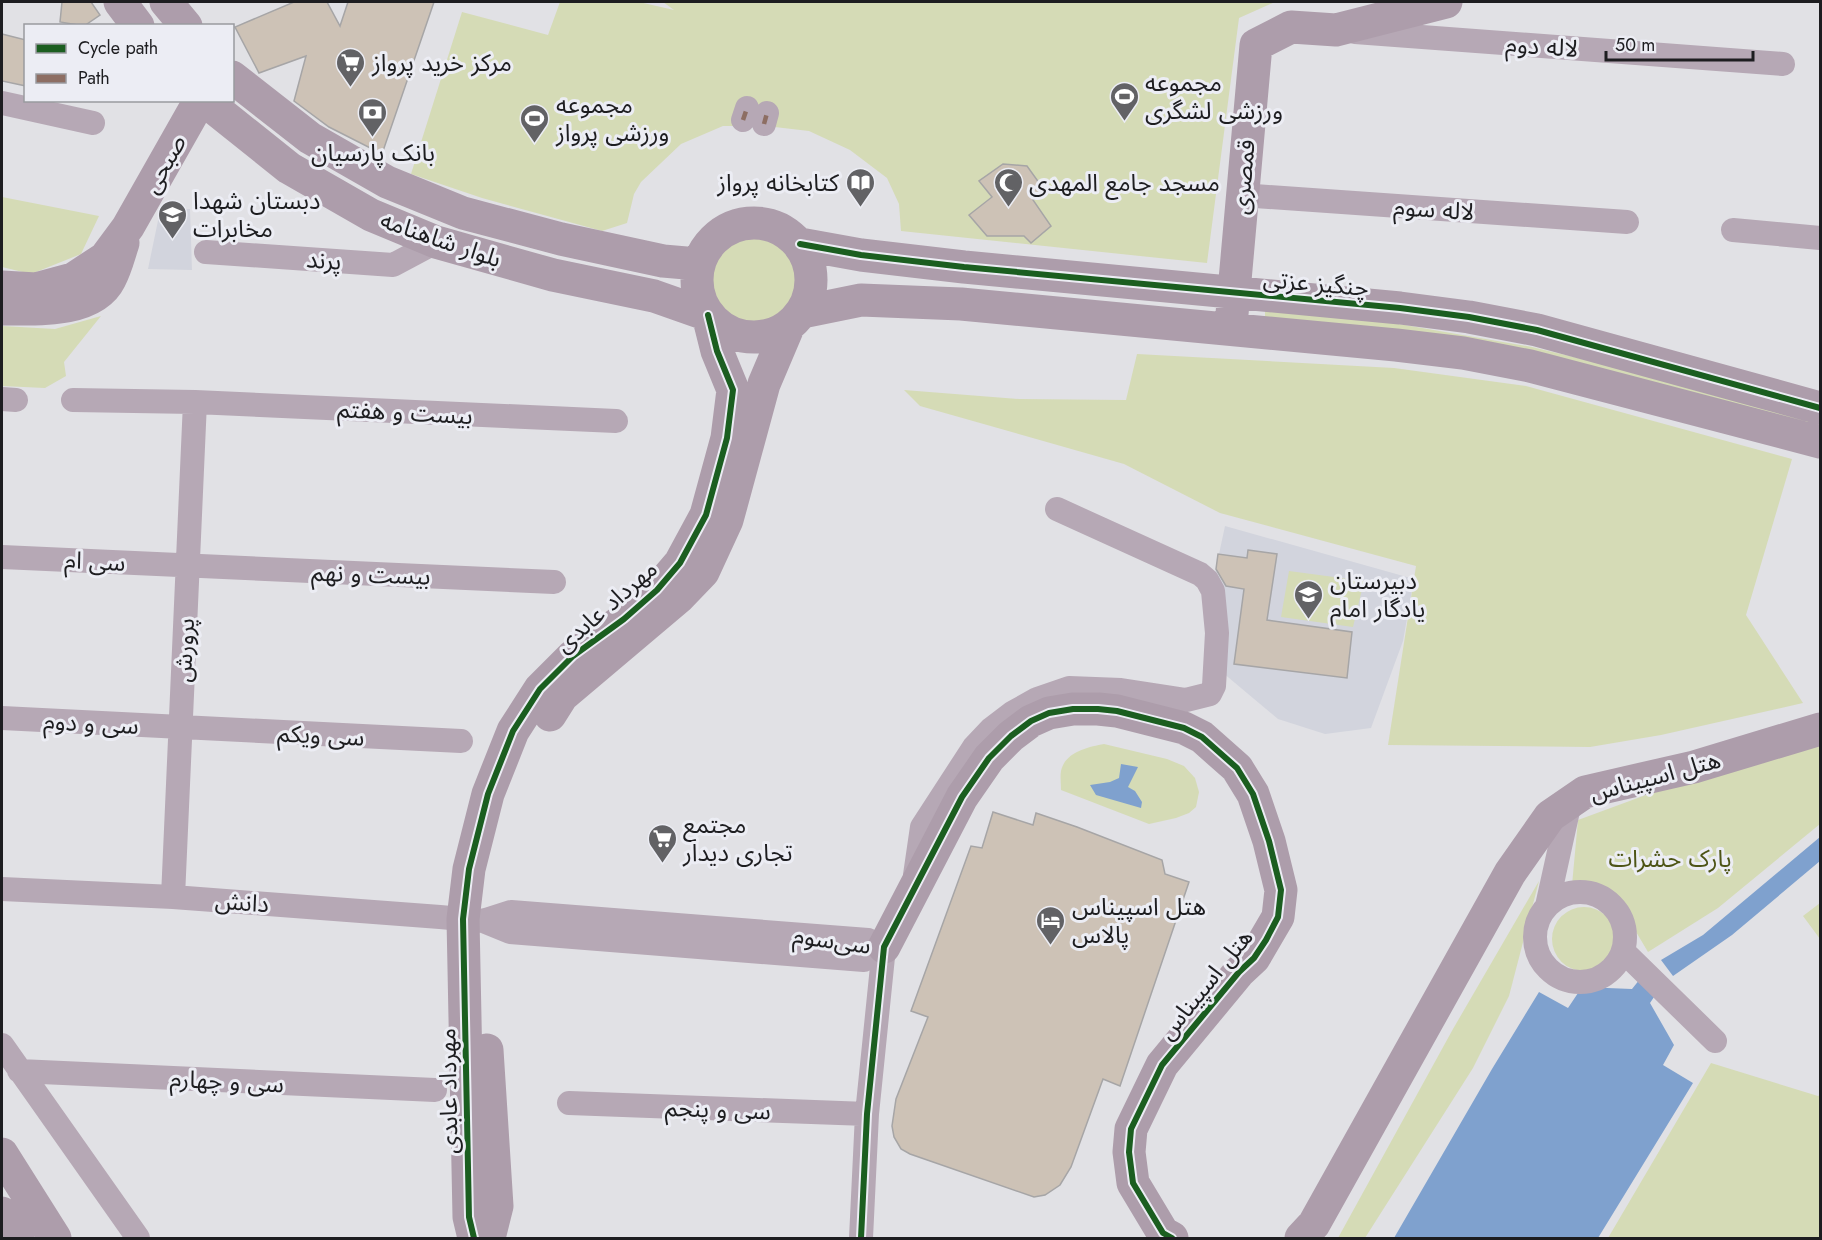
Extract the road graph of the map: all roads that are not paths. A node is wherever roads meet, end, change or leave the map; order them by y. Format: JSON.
{"nodes":[{"id":1,"x":120,"y":2,"type":"edge"},
{"id":2,"x":166,"y":2,"type":"edge"},
{"id":3,"x":1446,"y":2,"type":"edge"},
{"id":4,"x":136,"y":24,"type":"edge"},
{"id":5,"x":184,"y":24,"type":"edge"},
{"id":6,"x":1336,"y":30,"type":"junction"},
{"id":7,"x":1784,"y":64,"type":"dead end"},
{"id":8,"x":234,"y":79,"type":"edge"},
{"id":9,"x":201,"y":102,"type":"edge"},
{"id":10,"x":205,"y":102,"type":"edge"},
{"id":11,"x":2,"y":103,"type":"edge"},
{"id":12,"x":93,"y":123,"type":"dead end"},
{"id":13,"x":1241,"y":195,"type":"junction"},
{"id":14,"x":1627,"y":222,"type":"dead end"},
{"id":15,"x":128,"y":227,"type":"junction"},
{"id":16,"x":1733,"y":230,"type":"dead end"},
{"id":17,"x":1821,"y":238,"type":"edge"},
{"id":18,"x":436,"y":242,"type":"junction"},
{"id":19,"x":800,"y":244,"type":"junction"},
{"id":20,"x":206,"y":252,"type":"dead end"},
{"id":21,"x":698,"y":264,"type":"junction"},
{"id":22,"x":2,"y":286,"type":"edge"},
{"id":23,"x":1234,"y":293,"type":"junction"},
{"id":24,"x":2,"y":309,"type":"edge"},
{"id":25,"x":708,"y":315,"type":"junction"},
{"id":26,"x":795,"y":319,"type":"junction"},
{"id":27,"x":1231,"y":329,"type":"junction"},
{"id":28,"x":73,"y":400,"type":"dead end"},
{"id":29,"x":195,"y":402,"type":"junction"},
{"id":30,"x":1821,"y":408,"type":"edge"},
{"id":31,"x":616,"y":421,"type":"dead end"},
{"id":32,"x":1821,"y":442,"type":"edge"},
{"id":33,"x":1057,"y":509,"type":"dead end"},
{"id":34,"x":2,"y":557,"type":"edge"},
{"id":35,"x":188,"y":566,"type":"junction"},
{"id":36,"x":554,"y":582,"type":"dead end"},
{"id":37,"x":2,"y":718,"type":"edge"},
{"id":38,"x":180,"y":728,"type":"junction"},
{"id":39,"x":1821,"y":729,"type":"edge"},
{"id":40,"x":461,"y":741,"type":"dead end"},
{"id":41,"x":1570,"y":802,"type":"junction"},
{"id":42,"x":2,"y":889,"type":"edge"},
{"id":43,"x":913,"y":889,"type":"junction"},
{"id":44,"x":173,"y":897,"type":"junction"},
{"id":45,"x":1547,"y":906,"type":"junction"},
{"id":46,"x":473,"y":920,"type":"junction"},
{"id":47,"x":884,"y":947,"type":"junction"},
{"id":48,"x":1624,"y":952,"type":"junction"},
{"id":49,"x":1715,"y":1041,"type":"dead end"},
{"id":50,"x":2,"y":1045,"type":"edge"},
{"id":51,"x":19,"y":1071,"type":"junction"},
{"id":52,"x":435,"y":1090,"type":"dead end"},
{"id":53,"x":568,"y":1103,"type":"dead end"},
{"id":54,"x":867,"y":1114,"type":"junction"},
{"id":55,"x":2,"y":1154,"type":"edge"},
{"id":56,"x":2,"y":1213,"type":"edge"},
{"id":57,"x":18,"y":1239,"type":"edge"},
{"id":58,"x":54,"y":1239,"type":"edge"},
{"id":59,"x":138,"y":1239,"type":"edge"},
{"id":60,"x":474,"y":1239,"type":"edge"},
{"id":61,"x":489,"y":1239,"type":"edge"},
{"id":62,"x":861,"y":1239,"type":"edge"},
{"id":63,"x":1172,"y":1239,"type":"edge"},
{"id":64,"x":1301,"y":1239,"type":"edge"}],
"edges":[{"from":1,"to":4,"type":"street"},
{"from":2,"to":5,"type":"street"},
{"from":3,"to":6,"type":"street","name":"قمصری"},
{"from":6,"to":7,"type":"street","name":"لاله دوم"},
{"from":6,"to":13,"type":"street","name":"قمصری"},
{"from":8,"to":21,"type":"street","name":"بلوار شاهنامه"},
{"from":9,"to":15,"type":"street","name":"صبحی"},
{"from":10,"to":18,"type":"street","name":"بلوار شاهنامه"},
{"from":11,"to":12,"type":"street"},
{"from":13,"to":14,"type":"street","name":"لاله سوم"},
{"from":13,"to":23,"type":"street","name":"قمصری"},
{"from":15,"to":22,"type":"street","name":"صبحی"},
{"from":15,"to":24,"type":"street","name":"صبحی"},
{"from":16,"to":17,"type":"street"},
{"from":18,"to":20,"type":"street","name":"پرند"},
{"from":18,"to":25,"type":"street","name":"بلوار شاهنامه"},
{"from":19,"to":21,"type":"street"},
{"from":19,"to":23,"type":"street","name":"چنگیز عزتی"},
{"from":19,"to":26,"type":"street"},
{"from":21,"to":25,"type":"street"},
{"from":23,"to":27,"type":"street","name":"قمصری"},
{"from":23,"to":30,"type":"street","name":"چنگیز عزتی"},
{"from":25,"to":26,"type":"street"},
{"from":25,"to":46,"type":"street","name":"مهرداد عابدی"},
{"from":26,"to":27,"type":"street"},
{"from":26,"to":46,"type":"street","name":"مهرداد عابدی"},
{"from":27,"to":32,"type":"street"},
{"from":28,"to":29,"type":"street","name":"بیست و هفتم"},
{"from":29,"to":31,"type":"street","name":"بیست و هفتم"},
{"from":29,"to":35,"type":"street","name":"پرورش"},
{"from":33,"to":43,"type":"street"},
{"from":34,"to":35,"type":"street","name":"سی ام"},
{"from":35,"to":36,"type":"street","name":"بیست و نهم"},
{"from":35,"to":38,"type":"street","name":"پرورش"},
{"from":37,"to":38,"type":"street","name":"سی و دوم"},
{"from":38,"to":40,"type":"street","name":"سی ویکم"},
{"from":38,"to":44,"type":"street","name":"پرورش"},
{"from":39,"to":41,"type":"street","name":"هتل اسپیناس"},
{"from":41,"to":45,"type":"street"},
{"from":41,"to":64,"type":"street","name":"هتل اسپیناس"},
{"from":42,"to":44,"type":"street","name":"دانش"},
{"from":43,"to":47,"type":"street","name":"هتل اسپیناس"},
{"from":43,"to":63,"type":"street","name":"هتل اسپیناس"},
{"from":44,"to":46,"type":"street","name":"دانش"},
{"from":45,"to":48,"type":"street"},
{"from":45,"to":48,"type":"street"},
{"from":46,"to":47,"type":"street","name":"سی‌سوم"},
{"from":46,"to":60,"type":"street","name":"مهرداد عابدی"},
{"from":46,"to":61,"type":"street","name":"مهرداد عابدی"},
{"from":47,"to":54,"type":"street"},
{"from":48,"to":49,"type":"street"},
{"from":50,"to":51,"type":"street"},
{"from":51,"to":52,"type":"street","name":"سی و چهارم"},
{"from":51,"to":59,"type":"street"},
{"from":53,"to":54,"type":"street","name":"سی و پنجم"},
{"from":54,"to":62,"type":"street"},
{"from":55,"to":58,"type":"street"},
{"from":56,"to":57,"type":"street"}]}
